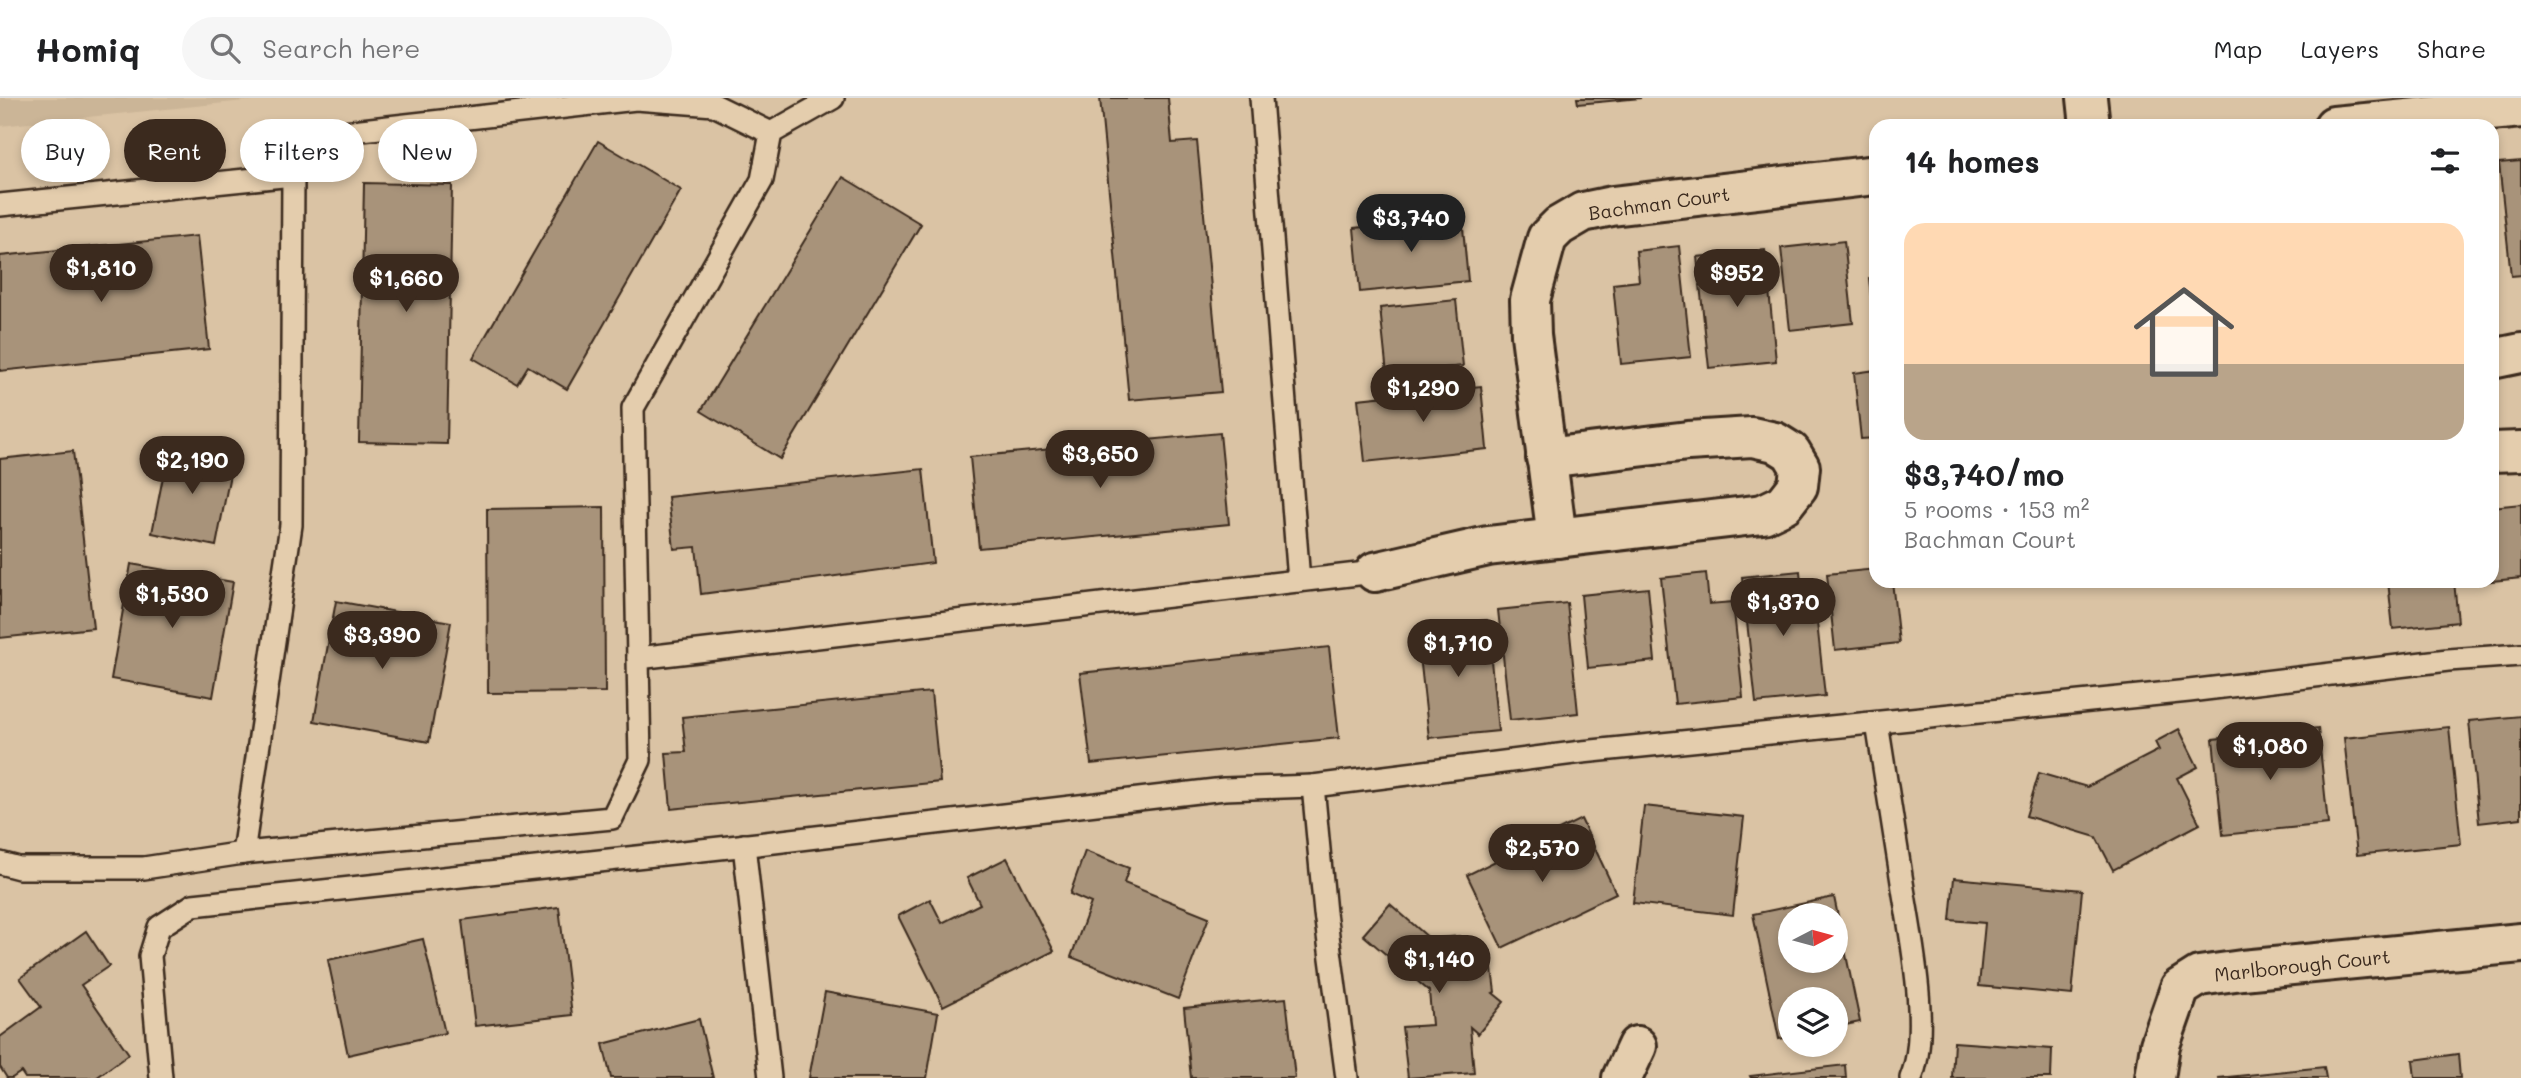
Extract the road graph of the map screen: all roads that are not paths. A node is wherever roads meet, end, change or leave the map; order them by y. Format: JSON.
{"nodes":[{"id":1,"x":833,"y":98,"type":"edge"},
{"id":2,"x":1261,"y":98,"type":"edge"},
{"id":3,"x":2087,"y":98,"type":"edge"},
{"id":4,"x":2521,"y":108,"type":"edge"},
{"id":5,"x":2089,"y":119,"type":"edge"},
{"id":6,"x":2407,"y":119,"type":"edge"},
{"id":7,"x":364,"y":130,"type":"edge"},
{"id":8,"x":771,"y":133,"type":"junction"},
{"id":9,"x":1869,"y":176,"type":"edge"},
{"id":10,"x":240,"y":180,"type":"edge"},
{"id":11,"x":293,"y":182,"type":"edge"},
{"id":12,"x":0,"y":205,"type":"edge"},
{"id":13,"x":2521,"y":353,"type":"edge"},
{"id":14,"x":2499,"y":358,"type":"edge"},
{"id":15,"x":2521,"y":451,"type":"edge"},
{"id":16,"x":2499,"y":452,"type":"edge"},
{"id":17,"x":1546,"y":458,"type":"junction"},
{"id":18,"x":1558,"y":538,"type":"junction"},
{"id":19,"x":1375,"y":572,"type":"joint"},
{"id":20,"x":1299,"y":581,"type":"junction"},
{"id":21,"x":2521,"y":655,"type":"edge"},
{"id":22,"x":638,"y":658,"type":"junction"},
{"id":23,"x":1877,"y":723,"type":"junction"},
{"id":24,"x":1313,"y":786,"type":"junction"},
{"id":25,"x":744,"y":845,"type":"junction"},
{"id":26,"x":243,"y":853,"type":"junction"},
{"id":27,"x":0,"y":863,"type":"edge"},
{"id":28,"x":2521,"y":943,"type":"edge"},
{"id":29,"x":161,"y":1078,"type":"edge"},
{"id":30,"x":770,"y":1078,"type":"edge"},
{"id":31,"x":1347,"y":1078,"type":"edge"},
{"id":32,"x":1911,"y":1078,"type":"edge"},
{"id":33,"x":2155,"y":1078,"type":"edge"}],
"edges":[{"from":1,"to":8,"type":"lane"},
{"from":2,"to":20,"type":"lane"},
{"from":3,"to":5,"type":"street"},
{"from":4,"to":6,"type":"street"},
{"from":7,"to":8,"type":"lane"},
{"from":8,"to":22,"type":"lane"},
{"from":9,"to":17,"type":"street","name":"Bachman Court"},
{"from":10,"to":12,"type":"lane"},
{"from":11,"to":26,"type":"lane"},
{"from":13,"to":14,"type":"street"},
{"from":15,"to":16,"type":"street"},
{"from":17,"to":18,"type":"street","name":"Bachman Court"},
{"from":17,"to":18,"type":"street"},
{"from":18,"to":19,"type":"street"},
{"from":19,"to":20,"type":"lane"},
{"from":20,"to":22,"type":"lane"},
{"from":21,"to":23,"type":"lane"},
{"from":22,"to":26,"type":"lane"},
{"from":23,"to":24,"type":"lane"},
{"from":23,"to":32,"type":"lane"},
{"from":24,"to":25,"type":"lane"},
{"from":24,"to":31,"type":"lane"},
{"from":25,"to":29,"type":"lane"},
{"from":25,"to":30,"type":"lane"},
{"from":26,"to":27,"type":"lane"},
{"from":28,"to":33,"type":"street","name":"Marlborough Court"}]}
